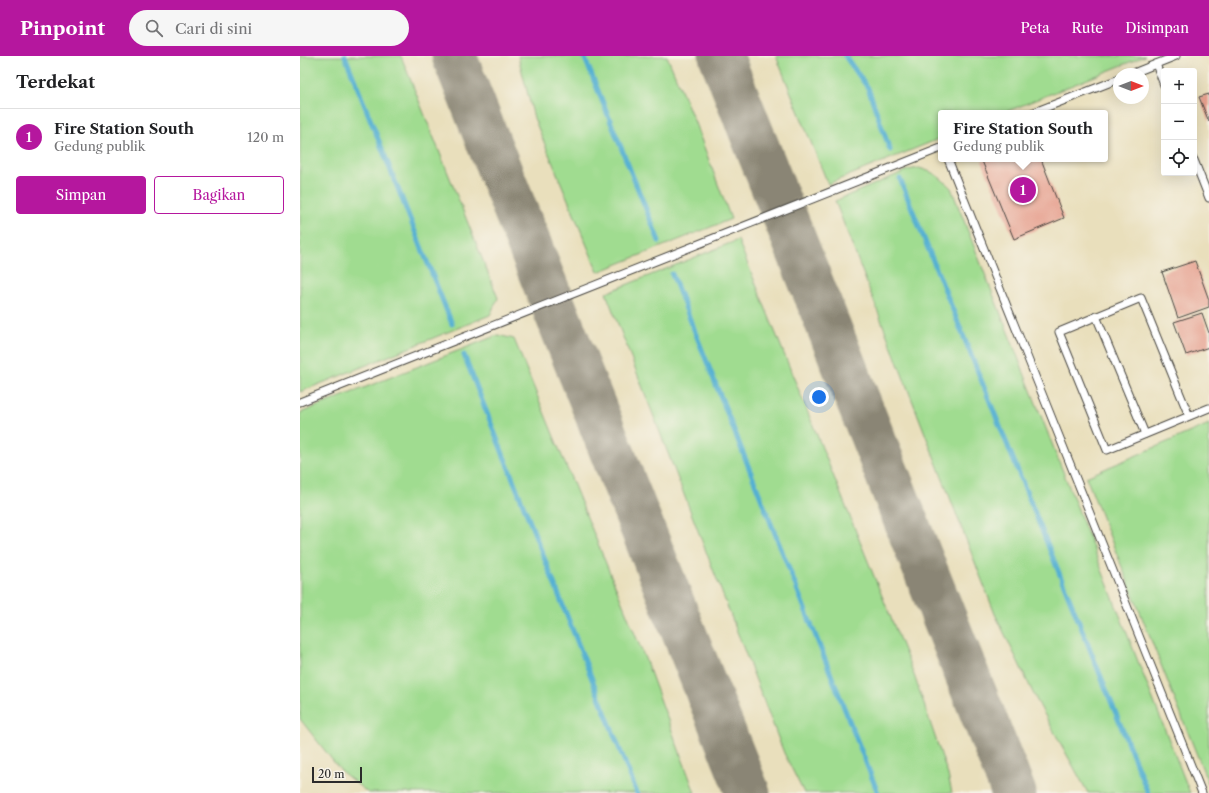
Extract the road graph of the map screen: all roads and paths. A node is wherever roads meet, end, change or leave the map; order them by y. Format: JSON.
{"nodes":[{"id":1,"x":1176,"y":56,"type":"edge"},
{"id":2,"x":1156,"y":64,"type":"junction"},
{"id":3,"x":1146,"y":68,"type":"edge"},
{"id":4,"x":1161,"y":77,"type":"edge"},
{"id":5,"x":1113,"y":81,"type":"edge"},
{"id":6,"x":1040,"y":110,"type":"edge"},
{"id":7,"x":938,"y":149,"type":"edge"},
{"id":8,"x":949,"y":162,"type":"edge"},
{"id":9,"x":1197,"y":168,"type":"edge"},
{"id":10,"x":1209,"y":198,"type":"edge"},
{"id":11,"x":1096,"y":316,"type":"junction"},
{"id":12,"x":300,"y":402,"type":"edge"},
{"id":13,"x":1209,"y":408,"type":"edge"},
{"id":14,"x":1189,"y":416,"type":"junction"},
{"id":15,"x":1145,"y":434,"type":"junction"},
{"id":16,"x":1202,"y":793,"type":"edge"}],
"edges":[{"from":1,"to":2,"type":"lane"},
{"from":2,"to":3,"type":"lane"},
{"from":2,"to":4,"type":"lane"},
{"from":5,"to":6,"type":"lane"},
{"from":7,"to":12,"type":"lane"},
{"from":8,"to":16,"type":"lane"},
{"from":9,"to":10,"type":"lane"},
{"from":11,"to":14,"type":"lane"},
{"from":11,"to":15,"type":"lane"},
{"from":11,"to":15,"type":"lane"},
{"from":13,"to":14,"type":"lane"},
{"from":14,"to":15,"type":"lane"}]}
